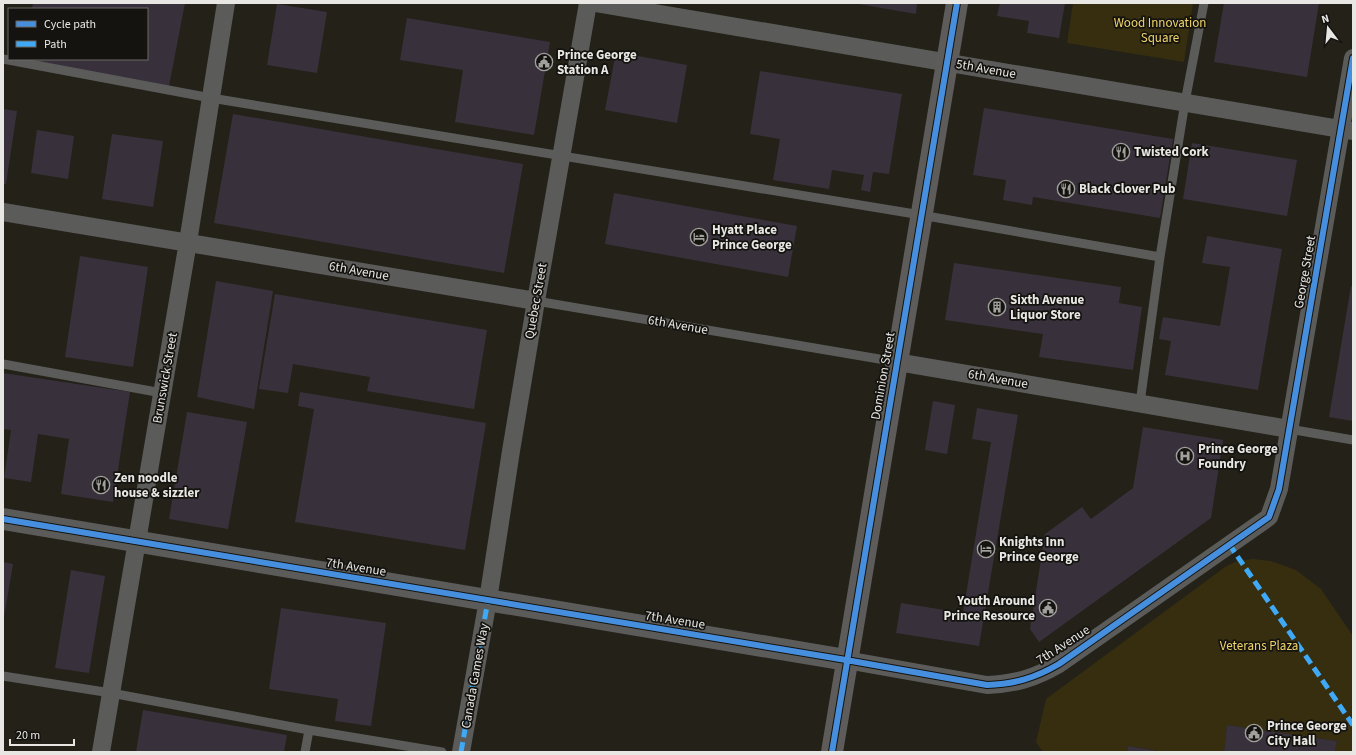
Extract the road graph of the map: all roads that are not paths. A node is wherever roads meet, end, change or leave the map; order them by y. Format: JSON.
{"nodes":[{"id":1,"x":226,"y":3,"type":"edge"},
{"id":2,"x":588,"y":3,"type":"edge"},
{"id":3,"x":595,"y":3,"type":"edge"},
{"id":4,"x":957,"y":3,"type":"edge"},
{"id":5,"x":1204,"y":3,"type":"edge"},
{"id":6,"x":1353,"y":58,"type":"edge"},
{"id":7,"x":8,"y":60,"type":"edge"},
{"id":8,"x":946,"y":62,"type":"junction"},
{"id":9,"x":211,"y":98,"type":"junction"},
{"id":10,"x":1185,"y":102,"type":"junction"},
{"id":11,"x":1347,"y":130,"type":"edge"},
{"id":12,"x":562,"y":155,"type":"junction"},
{"id":13,"x":3,"y":212,"type":"edge"},
{"id":14,"x":921,"y":215,"type":"junction"},
{"id":15,"x":188,"y":242,"type":"junction"},
{"id":16,"x":1160,"y":257,"type":"junction"},
{"id":17,"x":536,"y":302,"type":"junction"},
{"id":18,"x":897,"y":362,"type":"junction"},
{"id":19,"x":3,"y":364,"type":"edge"},
{"id":20,"x":162,"y":393,"type":"junction"},
{"id":21,"x":1140,"y":404,"type":"junction"},
{"id":22,"x":1289,"y":429,"type":"junction"},
{"id":23,"x":1353,"y":440,"type":"edge"},
{"id":24,"x":1279,"y":489,"type":"joint"},
{"id":25,"x":3,"y":519,"type":"edge"},
{"id":26,"x":137,"y":542,"type":"junction"},
{"id":27,"x":488,"y":600,"type":"junction"},
{"id":28,"x":846,"y":660,"type":"junction"},
{"id":29,"x":3,"y":676,"type":"edge"},
{"id":30,"x":111,"y":693,"type":"junction"},
{"id":31,"x":309,"y":730,"type":"junction"},
{"id":32,"x":101,"y":752,"type":"edge"},
{"id":33,"x":305,"y":752,"type":"edge"},
{"id":34,"x":442,"y":752,"type":"edge"},
{"id":35,"x":461,"y":752,"type":"edge"},
{"id":36,"x":832,"y":752,"type":"edge"}],
"edges":[{"from":1,"to":9,"type":"street","name":"Brunswick Street"},
{"from":2,"to":12,"type":"street","name":"Quebec Street"},
{"from":3,"to":8,"type":"street","name":"5th Avenue"},
{"from":4,"to":8,"type":"main road","name":"Dominion Street"},
{"from":5,"to":10,"type":"lane"},
{"from":6,"to":11,"type":"street","name":"George Street"},
{"from":7,"to":9,"type":"lane"},
{"from":8,"to":10,"type":"street","name":"5th Avenue"},
{"from":8,"to":14,"type":"main road","name":"Dominion Street"},
{"from":9,"to":12,"type":"lane"},
{"from":9,"to":15,"type":"street","name":"Brunswick Street"},
{"from":10,"to":11,"type":"street","name":"5th Avenue"},
{"from":10,"to":16,"type":"lane"},
{"from":11,"to":22,"type":"street","name":"George Street"},
{"from":12,"to":14,"type":"lane"},
{"from":12,"to":17,"type":"street","name":"Quebec Street"},
{"from":13,"to":15,"type":"street","name":"6th Avenue"},
{"from":14,"to":16,"type":"lane"},
{"from":14,"to":18,"type":"main road","name":"Dominion Street"},
{"from":15,"to":17,"type":"street","name":"6th Avenue"},
{"from":15,"to":20,"type":"street","name":"Brunswick Street"},
{"from":16,"to":21,"type":"lane"},
{"from":17,"to":18,"type":"lane","name":"6th Avenue"},
{"from":17,"to":27,"type":"street","name":"Quebec Street"},
{"from":18,"to":21,"type":"street","name":"6th Avenue"},
{"from":18,"to":28,"type":"main road","name":"Dominion Street"},
{"from":19,"to":20,"type":"lane"},
{"from":20,"to":26,"type":"street","name":"Brunswick Street"},
{"from":21,"to":22,"type":"street","name":"6th Avenue"},
{"from":22,"to":23,"type":"lane","name":"6th Avenue"},
{"from":22,"to":24,"type":"street","name":"George Street"},
{"from":24,"to":28,"type":"street","name":"7th Avenue"},
{"from":25,"to":26,"type":"street","name":"7th Avenue"},
{"from":26,"to":27,"type":"street","name":"7th Avenue"},
{"from":26,"to":30,"type":"street","name":"Brunswick Street"},
{"from":27,"to":28,"type":"street","name":"7th Avenue"},
{"from":27,"to":35,"type":"street","name":"Canada Games Way"},
{"from":28,"to":36,"type":"main road","name":"Dominion Street"},
{"from":29,"to":30,"type":"lane"},
{"from":30,"to":31,"type":"lane"},
{"from":30,"to":32,"type":"street","name":"Brunswick Street"},
{"from":31,"to":33,"type":"lane"},
{"from":31,"to":34,"type":"lane"}]}
